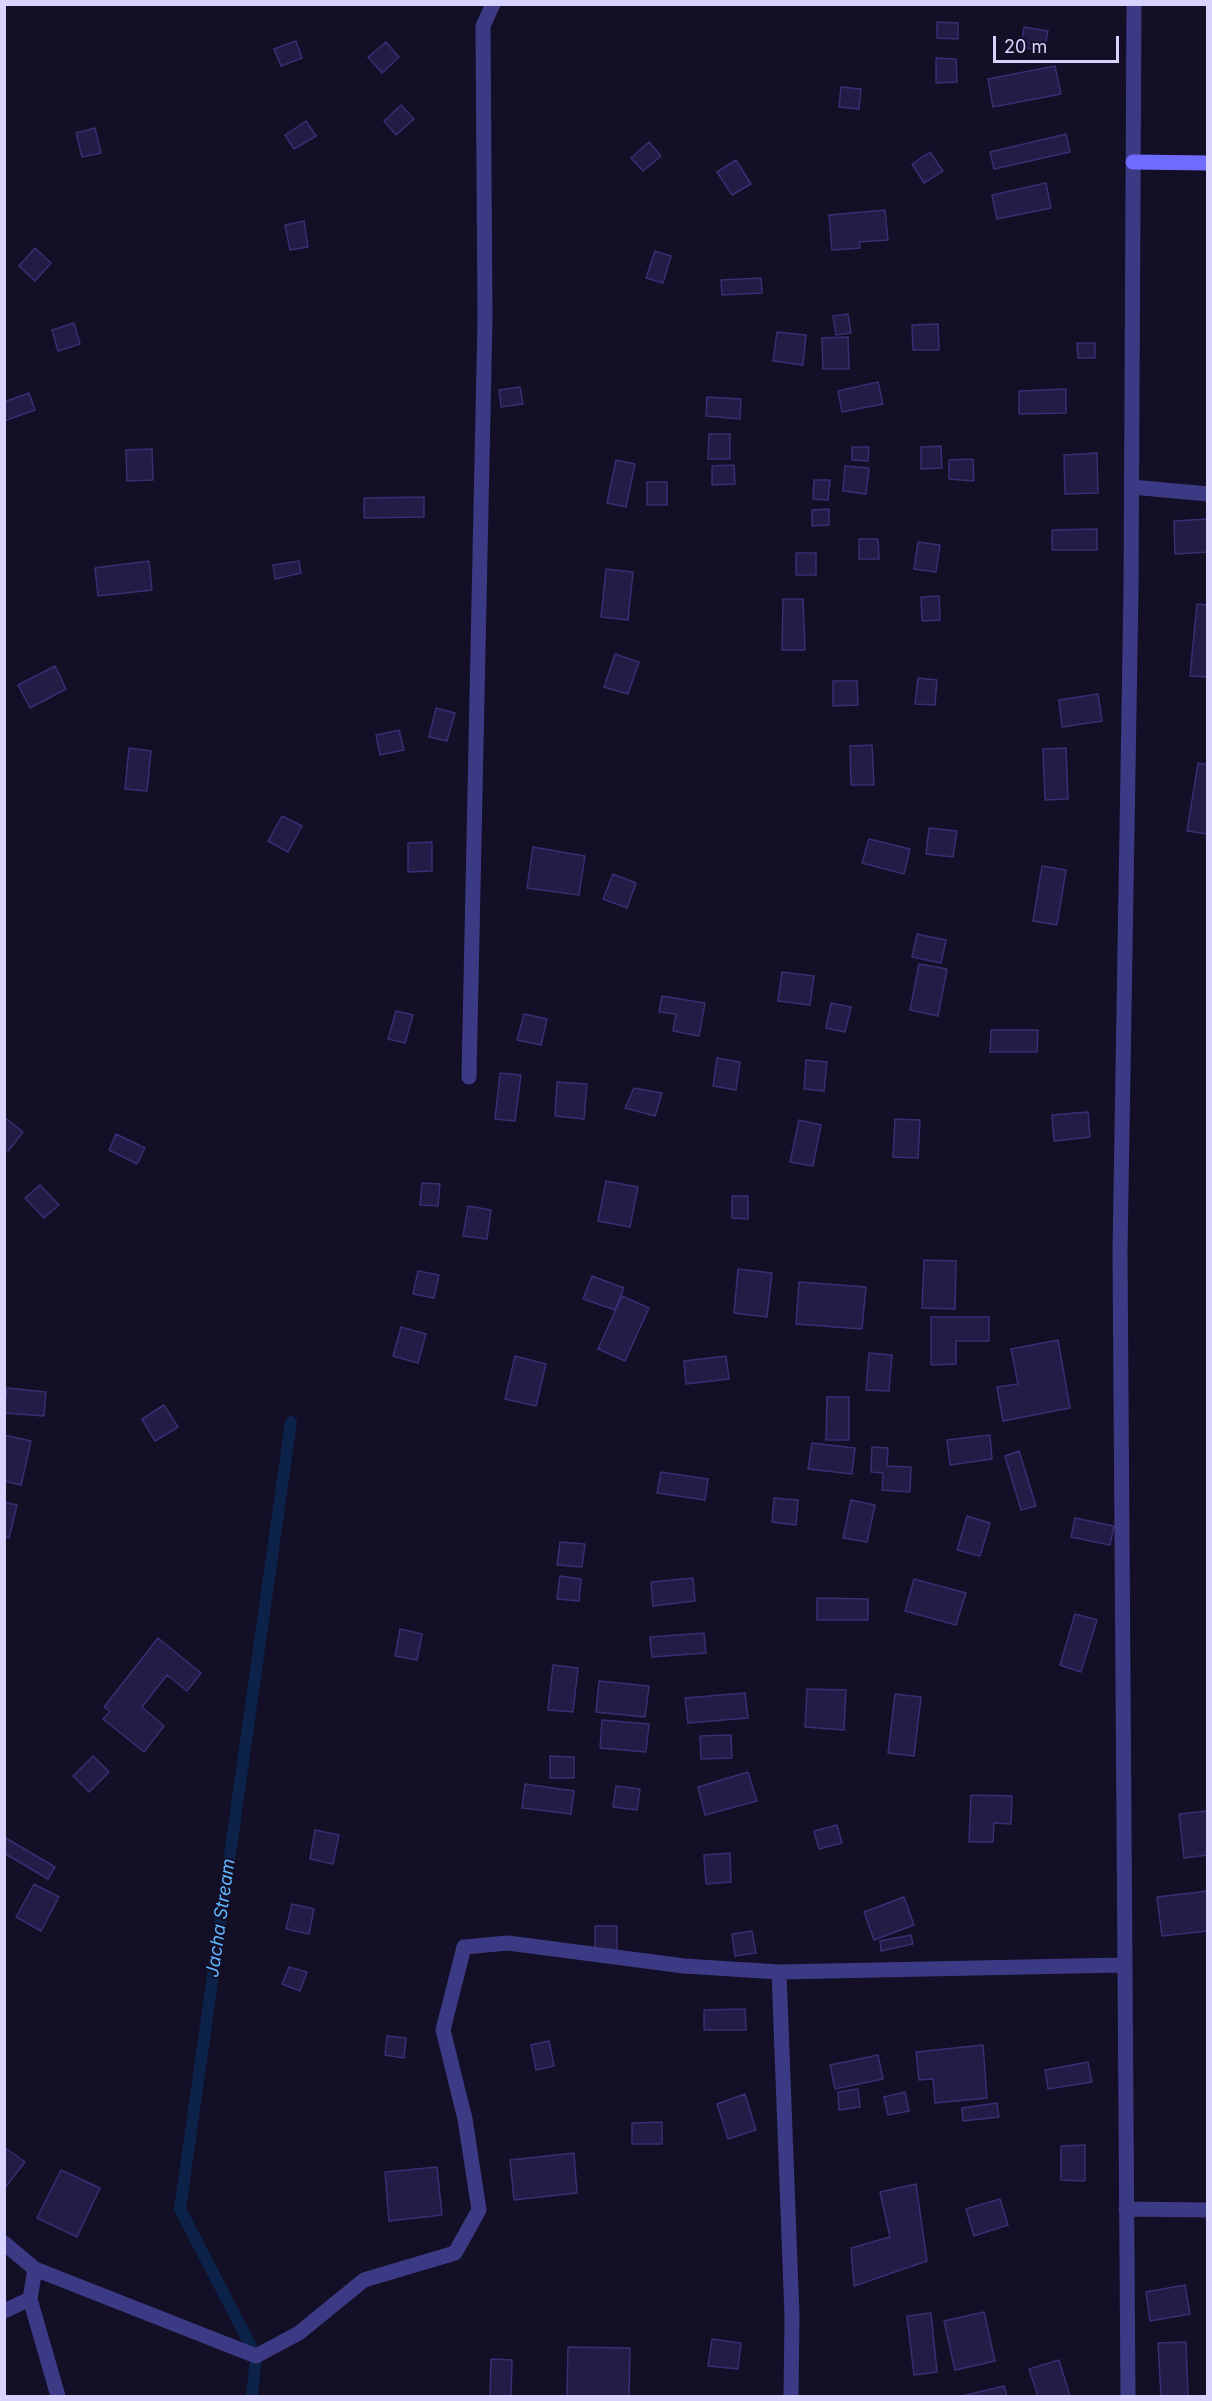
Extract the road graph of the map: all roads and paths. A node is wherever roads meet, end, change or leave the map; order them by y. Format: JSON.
{"nodes":[{"id":1,"x":493,"y":4,"type":"edge"},
{"id":2,"x":1134,"y":4,"type":"edge"},
{"id":3,"x":1133,"y":162,"type":"junction"},
{"id":4,"x":1208,"y":162,"type":"edge"},
{"id":5,"x":1132,"y":487,"type":"junction"},
{"id":6,"x":1208,"y":495,"type":"edge"},
{"id":7,"x":469,"y":1077,"type":"dead end"},
{"id":8,"x":1123,"y":1965,"type":"junction"},
{"id":9,"x":779,"y":1972,"type":"junction"},
{"id":10,"x":1126,"y":2209,"type":"junction"},
{"id":11,"x":1208,"y":2210,"type":"edge"},
{"id":12,"x":4,"y":2243,"type":"edge"},
{"id":13,"x":35,"y":2269,"type":"junction"},
{"id":14,"x":30,"y":2299,"type":"junction"},
{"id":15,"x":4,"y":2311,"type":"edge"},
{"id":16,"x":58,"y":2397,"type":"edge"},
{"id":17,"x":791,"y":2397,"type":"edge"},
{"id":18,"x":1128,"y":2397,"type":"edge"}],
"edges":[{"from":1,"to":7,"type":"street"},
{"from":2,"to":3,"type":"street"},
{"from":3,"to":4,"type":"street"},
{"from":3,"to":5,"type":"street"},
{"from":5,"to":6,"type":"street"},
{"from":5,"to":8,"type":"street"},
{"from":8,"to":9,"type":"street"},
{"from":8,"to":10,"type":"street"},
{"from":9,"to":13,"type":"street"},
{"from":9,"to":17,"type":"street"},
{"from":10,"to":11,"type":"street"},
{"from":10,"to":18,"type":"street"},
{"from":12,"to":13,"type":"street"},
{"from":13,"to":14,"type":"street"},
{"from":14,"to":15,"type":"street"},
{"from":14,"to":16,"type":"street"}]}
